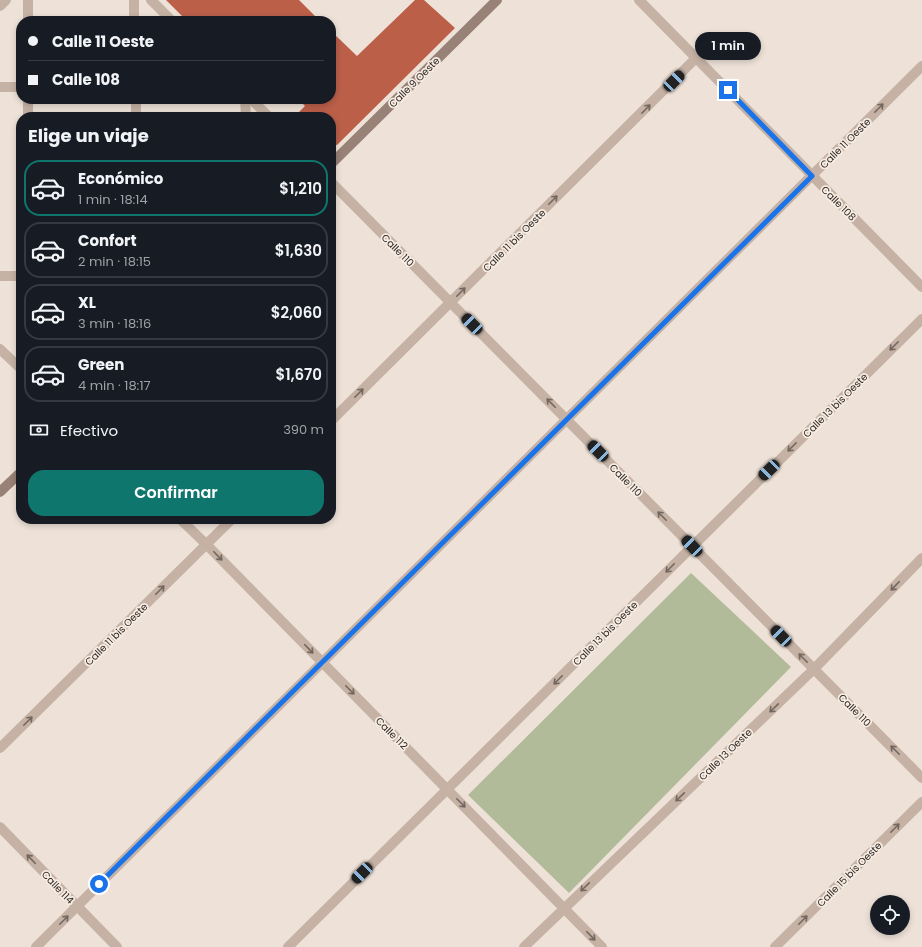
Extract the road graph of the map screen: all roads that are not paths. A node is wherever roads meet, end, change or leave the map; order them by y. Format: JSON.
{"nodes":[{"id":1,"x":6,"y":0,"type":"edge"},
{"id":2,"x":28,"y":0,"type":"edge"},
{"id":3,"x":134,"y":0,"type":"edge"},
{"id":4,"x":151,"y":0,"type":"edge"},
{"id":5,"x":497,"y":0,"type":"edge"},
{"id":6,"x":639,"y":0,"type":"edge"},
{"id":7,"x":0,"y":6,"type":"edge"},
{"id":8,"x":28,"y":16,"type":"edge"},
{"id":9,"x":134,"y":16,"type":"edge"},
{"id":10,"x":167,"y":16,"type":"edge"},
{"id":11,"x":696,"y":58,"type":"junction"},
{"id":12,"x":922,"y":66,"type":"edge"},
{"id":13,"x":0,"y":87,"type":"edge"},
{"id":14,"x":16,"y":87,"type":"edge"},
{"id":15,"x":257,"y":104,"type":"edge"},
{"id":16,"x":264,"y":112,"type":"edge"},
{"id":17,"x":336,"y":159,"type":"edge"},
{"id":18,"x":812,"y":176,"type":"junction"},
{"id":19,"x":336,"y":187,"type":"edge"},
{"id":20,"x":0,"y":276,"type":"edge"},
{"id":21,"x":16,"y":276,"type":"edge"},
{"id":22,"x":922,"y":287,"type":"edge"},
{"id":23,"x":450,"y":302,"type":"junction"},
{"id":24,"x":922,"y":318,"type":"edge"},
{"id":25,"x":0,"y":349,"type":"edge"},
{"id":26,"x":16,"y":364,"type":"edge"},
{"id":27,"x":336,"y":416,"type":"edge"},
{"id":28,"x":567,"y":420,"type":"junction"},
{"id":29,"x":16,"y":477,"type":"edge"},
{"id":30,"x":0,"y":492,"type":"edge"},
{"id":31,"x":185,"y":524,"type":"edge"},
{"id":32,"x":227,"y":524,"type":"edge"},
{"id":33,"x":206,"y":544,"type":"junction"},
{"id":34,"x":692,"y":546,"type":"junction"},
{"id":35,"x":922,"y":558,"type":"edge"},
{"id":36,"x":323,"y":663,"type":"junction"},
{"id":37,"x":814,"y":669,"type":"junction"},
{"id":38,"x":0,"y":748,"type":"edge"},
{"id":39,"x":922,"y":778,"type":"edge"},
{"id":40,"x":447,"y":789,"type":"junction"},
{"id":41,"x":922,"y":802,"type":"edge"},
{"id":42,"x":0,"y":828,"type":"edge"},
{"id":43,"x":77,"y":907,"type":"junction"},
{"id":44,"x":564,"y":908,"type":"junction"},
{"id":45,"x":36,"y":947,"type":"edge"},
{"id":46,"x":116,"y":947,"type":"edge"},
{"id":47,"x":288,"y":947,"type":"edge"},
{"id":48,"x":524,"y":947,"type":"edge"},
{"id":49,"x":602,"y":947,"type":"edge"},
{"id":50,"x":775,"y":947,"type":"edge"}],
"edges":[{"from":1,"to":7,"type":"street"},
{"from":2,"to":8,"type":"street"},
{"from":3,"to":9,"type":"street"},
{"from":4,"to":10,"type":"street"},
{"from":5,"to":17,"type":"main road","name":"Calle 9 Oeste"},
{"from":6,"to":11,"type":"street","name":"Calle 108"},
{"from":11,"to":18,"type":"street","name":"Calle 108"},
{"from":23,"to":11,"type":"street","name":"Calle 11 bis Oeste","one_way":true},
{"from":18,"to":12,"type":"street","name":"Calle 11 Oeste","one_way":true},
{"from":13,"to":14,"type":"street"},
{"from":15,"to":16,"type":"street"},
{"from":18,"to":22,"type":"street","name":"Calle 108"},
{"from":18,"to":28,"type":"street","name":"Calle 11 Oeste"},
{"from":19,"to":23,"type":"street","name":"Calle 110"},
{"from":20,"to":21,"type":"street"},
{"from":27,"to":23,"type":"street","name":"Calle 11 bis Oeste","one_way":true},
{"from":28,"to":23,"type":"street","name":"Calle 110","one_way":true},
{"from":24,"to":34,"type":"street","name":"Calle 13 bis Oeste","one_way":true},
{"from":25,"to":26,"type":"street"},
{"from":34,"to":28,"type":"street","name":"Calle 110","one_way":true},
{"from":28,"to":36,"type":"street","name":"Calle 11 Oeste"},
{"from":29,"to":30,"type":"main road"},
{"from":31,"to":33,"type":"street","name":"Calle 112"},
{"from":32,"to":33,"type":"street","name":"Calle 11 bis Oeste"},
{"from":33,"to":36,"type":"street","name":"Calle 112","one_way":true},
{"from":38,"to":33,"type":"street","name":"Calle 11 bis Oeste","one_way":true},
{"from":37,"to":34,"type":"street","name":"Calle 110","one_way":true},
{"from":34,"to":40,"type":"street","name":"Calle 13 bis Oeste","one_way":true},
{"from":35,"to":37,"type":"street","name":"Calle 13 Oeste","one_way":true},
{"from":36,"to":40,"type":"street","name":"Calle 112","one_way":true},
{"from":36,"to":43,"type":"street","name":"Calle 11 Oeste"},
{"from":39,"to":37,"type":"street","name":"Calle 110","one_way":true},
{"from":37,"to":44,"type":"street","name":"Calle 13 Oeste","one_way":true},
{"from":40,"to":44,"type":"street","name":"Calle 112","one_way":true},
{"from":40,"to":47,"type":"street","name":"Calle 13 bis Oeste"},
{"from":50,"to":41,"type":"street","name":"Calle 15 bis Oeste","one_way":true},
{"from":43,"to":42,"type":"street","name":"Calle 114","one_way":true},
{"from":45,"to":43,"type":"street","name":"Calle 11 Oeste","one_way":true},
{"from":43,"to":46,"type":"street","name":"Calle 114"},
{"from":44,"to":48,"type":"street","name":"Calle 13 Oeste"},
{"from":44,"to":49,"type":"street","name":"Calle 112","one_way":true}]}
